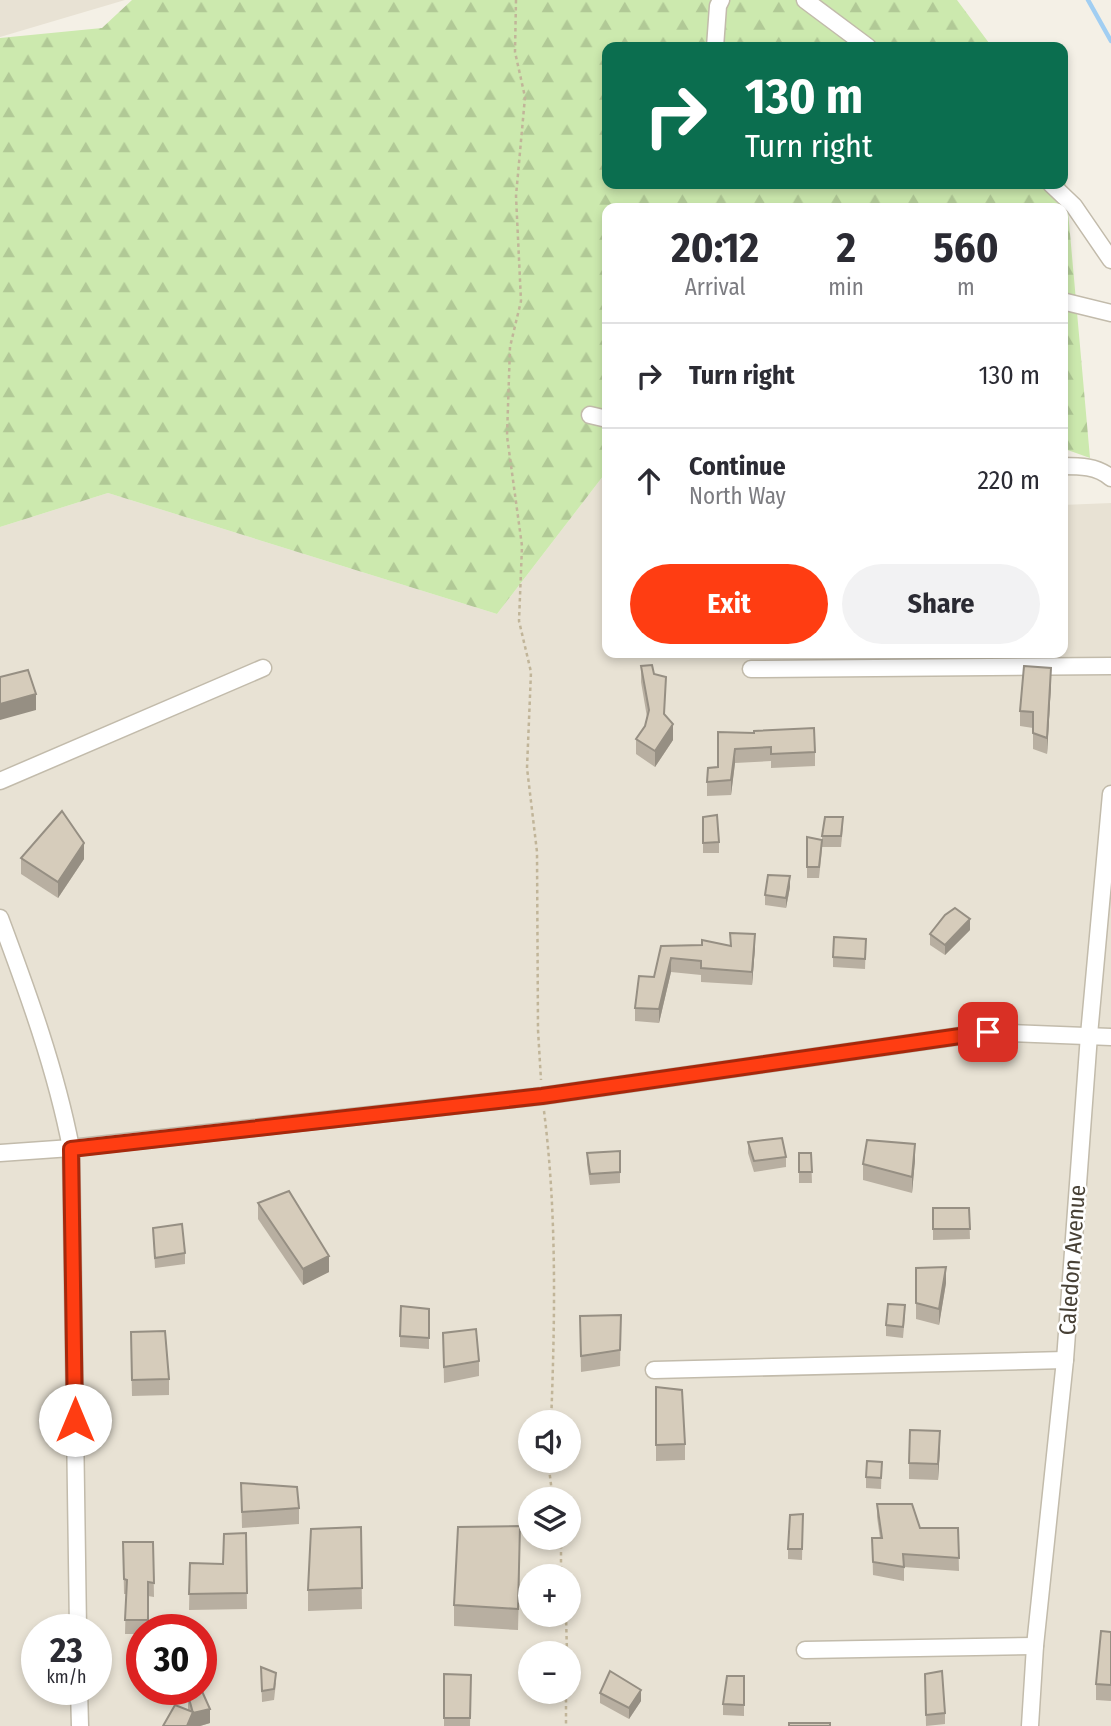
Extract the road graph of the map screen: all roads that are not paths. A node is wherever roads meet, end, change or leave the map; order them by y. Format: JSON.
{"nodes":[{"id":1,"x":721,"y":0,"type":"edge"},
{"id":2,"x":804,"y":0,"type":"edge"},
{"id":3,"x":715,"y":42,"type":"edge"},
{"id":4,"x":861,"y":42,"type":"edge"},
{"id":5,"x":1056,"y":189,"type":"edge"},
{"id":6,"x":1111,"y":260,"type":"edge"},
{"id":7,"x":1068,"y":302,"type":"edge"},
{"id":8,"x":1111,"y":313,"type":"edge"},
{"id":9,"x":590,"y":415,"type":"dead end"},
{"id":10,"x":602,"y":418,"type":"edge"},
{"id":11,"x":1068,"y":466,"type":"edge"},
{"id":12,"x":1111,"y":478,"type":"edge"},
{"id":13,"x":1111,"y":666,"type":"edge"},
{"id":14,"x":263,"y":668,"type":"dead end"},
{"id":15,"x":751,"y":669,"type":"dead end"},
{"id":16,"x":0,"y":782,"type":"edge"},
{"id":17,"x":1111,"y":794,"type":"edge"},
{"id":18,"x":0,"y":918,"type":"edge"},
{"id":19,"x":1088,"y":1035,"type":"junction"},
{"id":20,"x":1111,"y":1037,"type":"edge"},
{"id":21,"x":71,"y":1149,"type":"junction"},
{"id":22,"x":0,"y":1153,"type":"edge"},
{"id":23,"x":1065,"y":1360,"type":"junction"},
{"id":24,"x":654,"y":1370,"type":"dead end"},
{"id":25,"x":78,"y":1614,"type":"edge"},
{"id":26,"x":1035,"y":1646,"type":"junction"},
{"id":27,"x":805,"y":1650,"type":"dead end"},
{"id":28,"x":79,"y":1705,"type":"edge"},
{"id":29,"x":80,"y":1726,"type":"edge"},
{"id":30,"x":1030,"y":1726,"type":"edge"}],
"edges":[{"from":1,"to":3,"type":"street"},
{"from":2,"to":4,"type":"street"},
{"from":5,"to":6,"type":"street"},
{"from":7,"to":8,"type":"street"},
{"from":9,"to":10,"type":"street"},
{"from":11,"to":12,"type":"street"},
{"from":13,"to":15,"type":"street"},
{"from":14,"to":16,"type":"street"},
{"from":17,"to":19,"type":"street","name":"Caledon Avenue"},
{"from":18,"to":21,"type":"street"},
{"from":19,"to":20,"type":"street"},
{"from":19,"to":21,"type":"street"},
{"from":19,"to":23,"type":"street","name":"Caledon Avenue"},
{"from":21,"to":22,"type":"street"},
{"from":21,"to":25,"type":"street"},
{"from":23,"to":24,"type":"street"},
{"from":23,"to":26,"type":"street","name":"Caledon Avenue"},
{"from":26,"to":27,"type":"street"},
{"from":26,"to":30,"type":"street","name":"Caledon Avenue"},
{"from":28,"to":29,"type":"street"}]}
